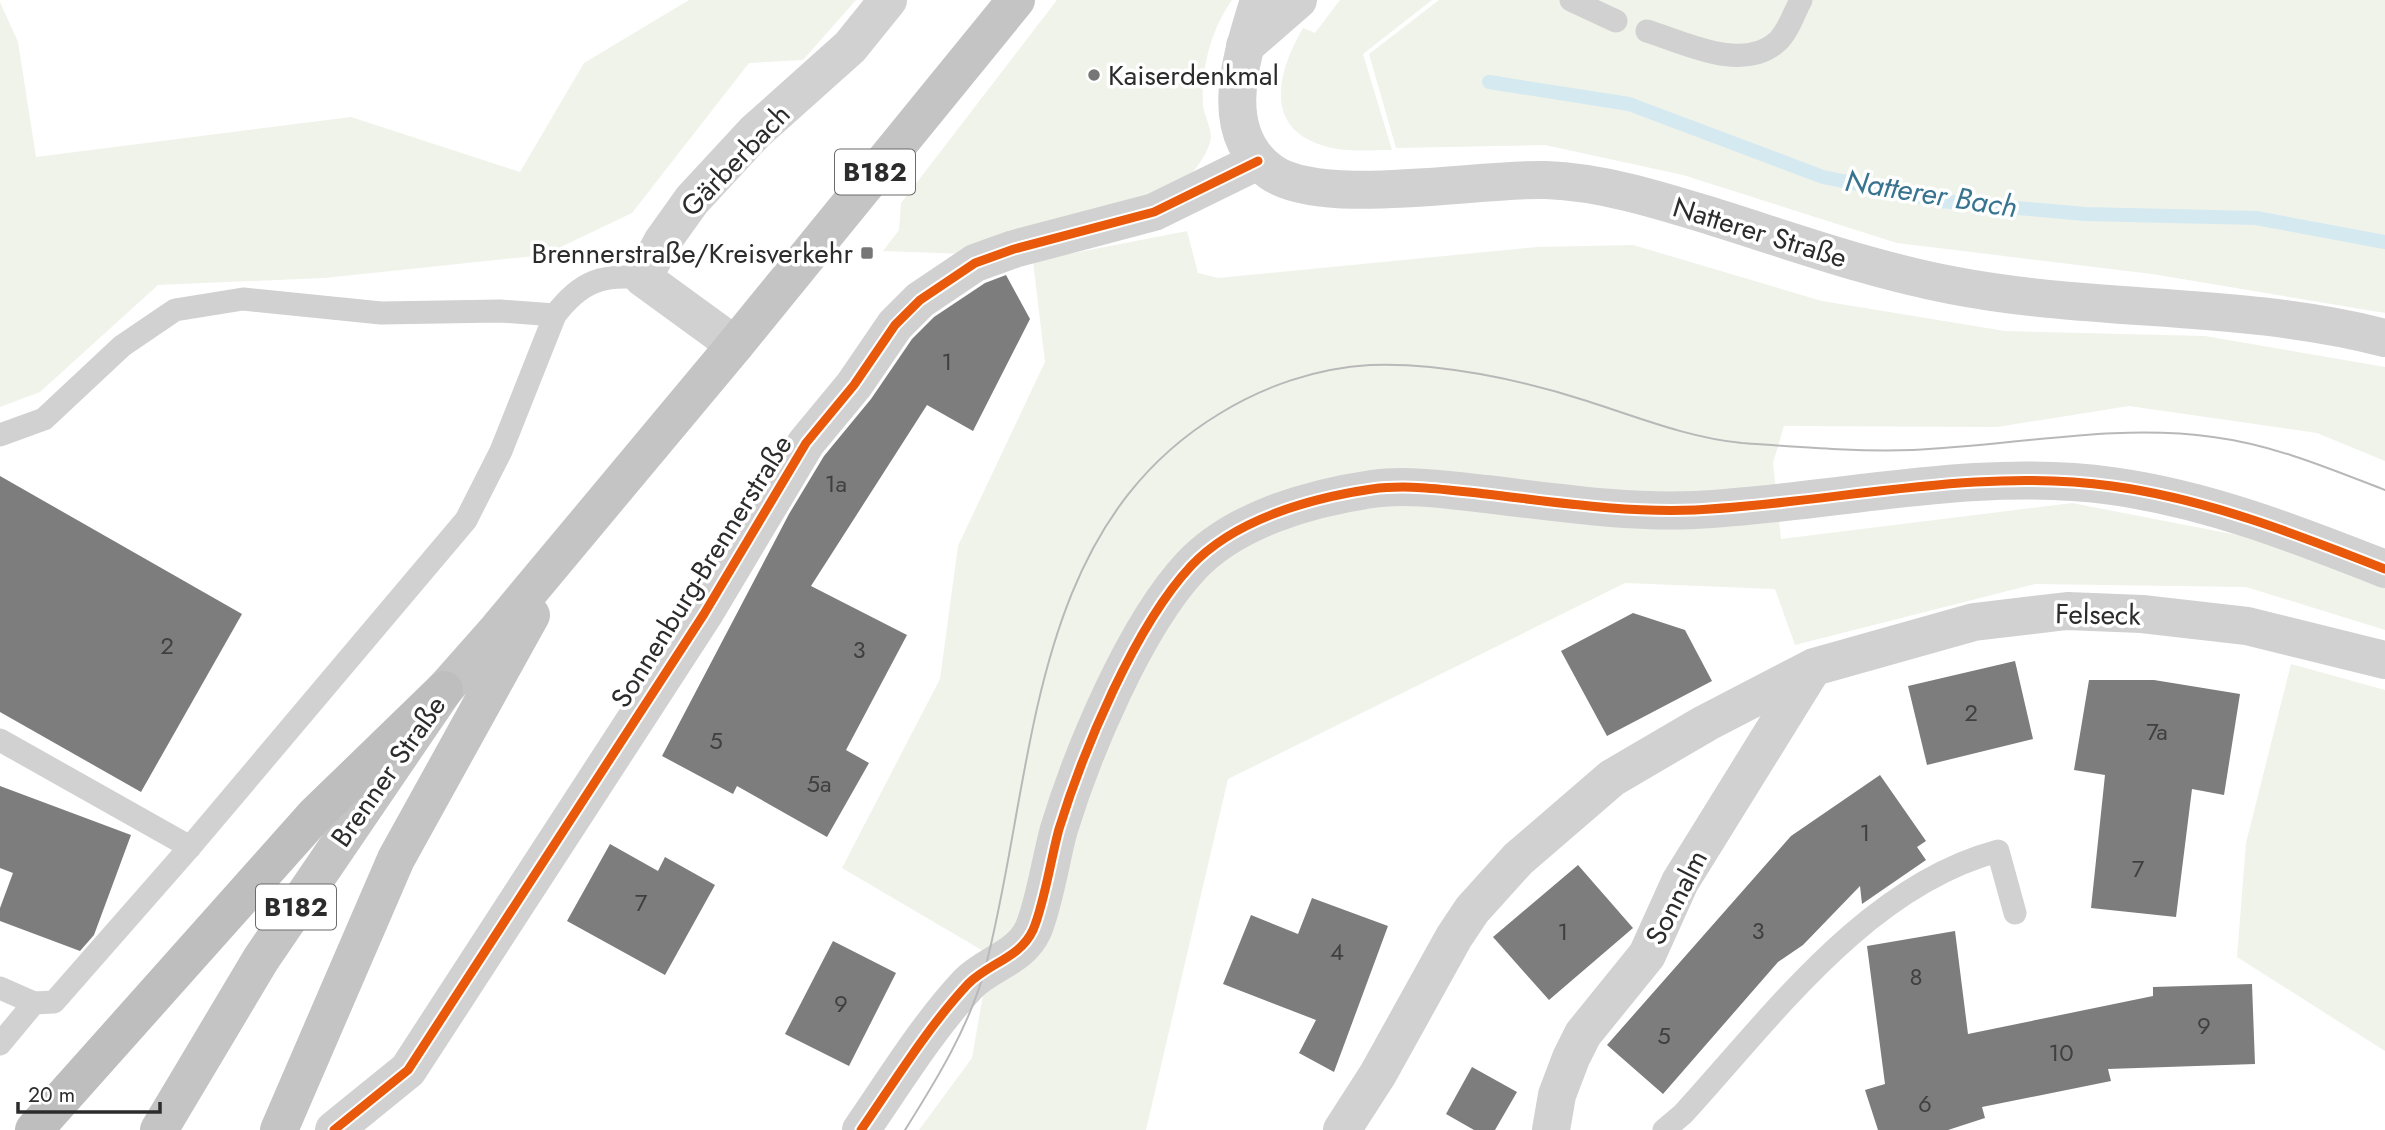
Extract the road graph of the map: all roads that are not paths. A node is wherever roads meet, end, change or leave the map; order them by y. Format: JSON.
{"nodes":[{"id":1,"x":888,"y":0,"type":"edge"},
{"id":2,"x":1016,"y":0,"type":"edge"},
{"id":3,"x":1259,"y":0,"type":"edge"},
{"id":4,"x":1298,"y":0,"type":"edge"},
{"id":5,"x":1571,"y":0,"type":"edge"},
{"id":6,"x":1801,"y":0,"type":"edge"},
{"id":7,"x":1616,"y":21,"type":"dead end"},
{"id":8,"x":1647,"y":31,"type":"dead end"},
{"id":9,"x":1245,"y":46,"type":"junction"},
{"id":10,"x":1258,"y":161,"type":"junction"},
{"id":11,"x":643,"y":278,"type":"junction"},
{"id":12,"x":555,"y":315,"type":"junction"},
{"id":13,"x":2385,"y":338,"type":"edge"},
{"id":14,"x":735,"y":345,"type":"junction"},
{"id":15,"x":0,"y":435,"type":"edge"},
{"id":16,"x":574,"y":536,"type":"junction"},
{"id":17,"x":2385,"y":569,"type":"edge"},
{"id":18,"x":2385,"y":660,"type":"edge"},
{"id":19,"x":1814,"y":667,"type":"junction"},
{"id":20,"x":444,"y":690,"type":"junction"},
{"id":21,"x":0,"y":740,"type":"edge"},
{"id":22,"x":190,"y":847,"type":"junction"},
{"id":23,"x":2015,"y":913,"type":"dead end"},
{"id":24,"x":0,"y":988,"type":"edge"},
{"id":25,"x":34,"y":1003,"type":"junction"},
{"id":26,"x":0,"y":1044,"type":"edge"},
{"id":27,"x":34,"y":1130,"type":"edge"},
{"id":28,"x":159,"y":1130,"type":"edge"},
{"id":29,"x":279,"y":1130,"type":"edge"},
{"id":30,"x":334,"y":1130,"type":"edge"},
{"id":31,"x":861,"y":1130,"type":"edge"},
{"id":32,"x":1342,"y":1130,"type":"edge"},
{"id":33,"x":1551,"y":1130,"type":"edge"},
{"id":34,"x":1664,"y":1130,"type":"edge"}],
"edges":[{"from":1,"to":11,"type":"street","name":"Gärberbach"},
{"from":2,"to":14,"type":"main road","name":"Brenner Straße","number":"B182"},
{"from":3,"to":9,"type":"street"},
{"from":4,"to":9,"type":"street"},
{"from":5,"to":7,"type":"lane"},
{"from":6,"to":8,"type":"lane"},
{"from":9,"to":10,"type":"street"},
{"from":10,"to":13,"type":"street","name":"Natterer Straße"},
{"from":10,"to":30,"type":"street","name":"Sonnenburg-Brennerstraße"},
{"from":11,"to":12,"type":"lane"},
{"from":11,"to":14,"type":"street"},
{"from":12,"to":15,"type":"lane"},
{"from":12,"to":22,"type":"lane"},
{"from":14,"to":16,"type":"main road","name":"Brenner Straße","number":"B182"},
{"from":16,"to":20,"type":"main road","name":"Brenner Straße","number":"B182"},
{"from":16,"to":29,"type":"main road","name":"Brenner Straße","number":"B182"},
{"from":17,"to":31,"type":"street"},
{"from":18,"to":19,"type":"street","name":"Felseck"},
{"from":19,"to":32,"type":"street","name":"Felseck"},
{"from":19,"to":33,"type":"street","name":"Sonnalm"},
{"from":20,"to":27,"type":"highway"},
{"from":20,"to":28,"type":"main road","name":"Brenner Straße","number":"B182"},
{"from":21,"to":22,"type":"lane"},
{"from":22,"to":25,"type":"lane"},
{"from":23,"to":34,"type":"lane"},
{"from":24,"to":25,"type":"lane"},
{"from":25,"to":26,"type":"lane"}]}
